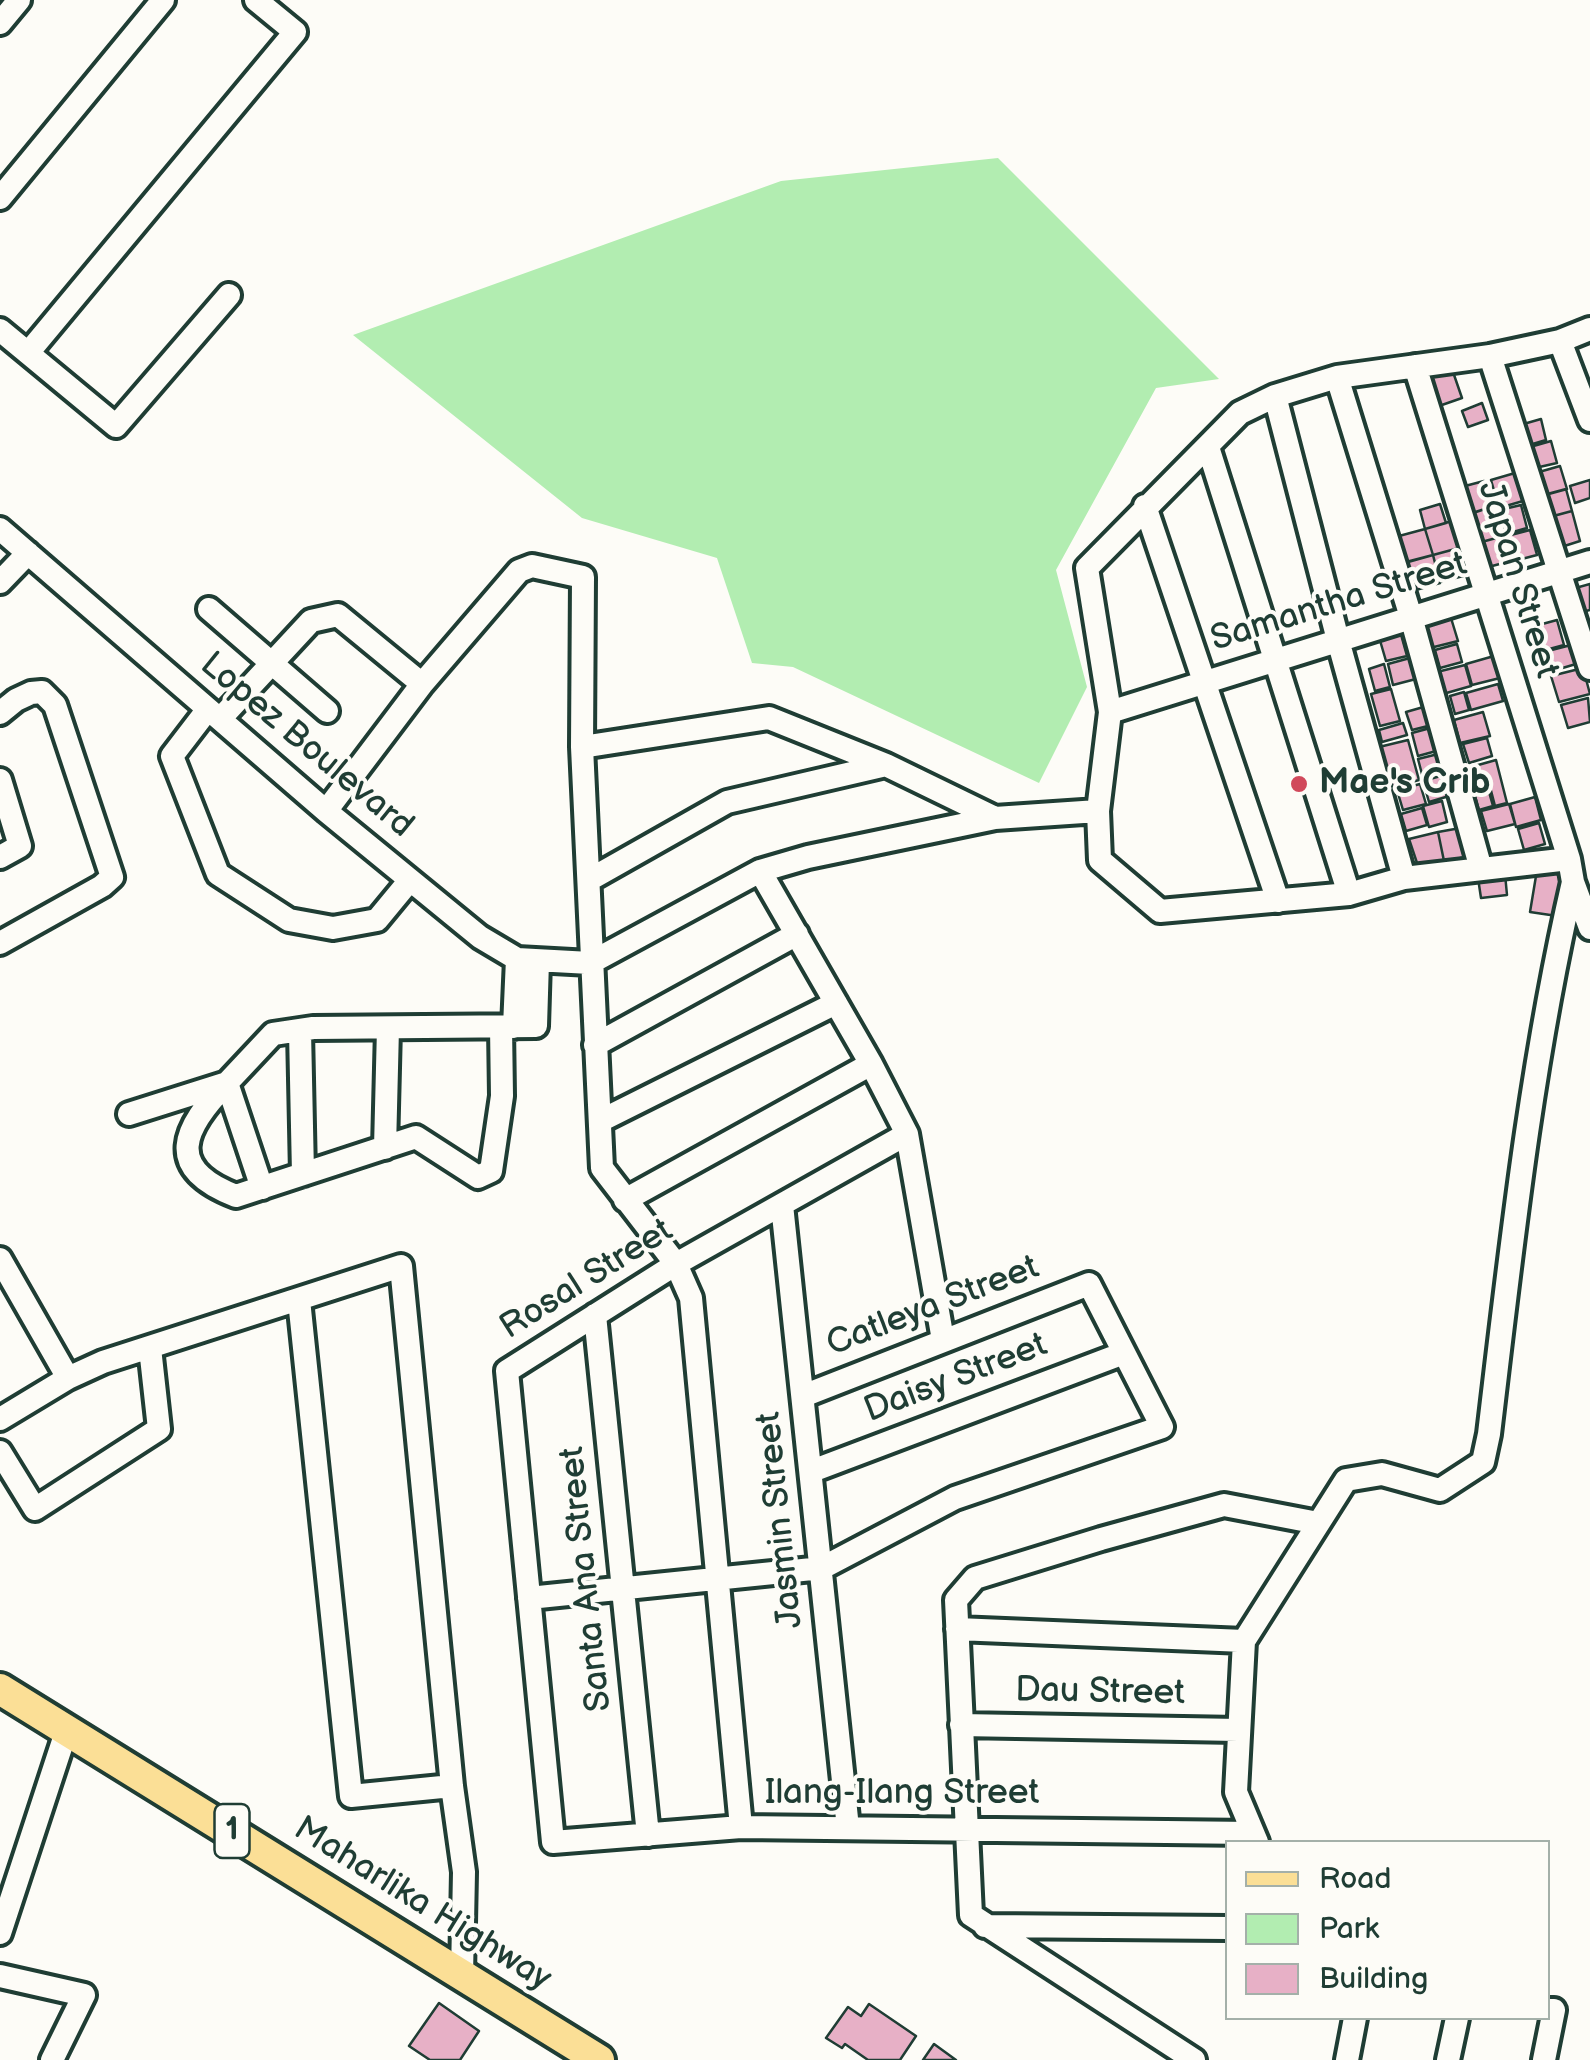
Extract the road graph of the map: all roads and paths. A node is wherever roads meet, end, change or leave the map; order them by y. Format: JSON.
{"nodes":[{"id":1,"x":19,"y":0,"type":"edge"},
{"id":2,"x":163,"y":0,"type":"edge"},
{"id":3,"x":256,"y":0,"type":"edge"},
{"id":4,"x":0,"y":23,"type":"edge"},
{"id":5,"x":0,"y":198,"type":"edge"},
{"id":6,"x":229,"y":296,"type":"dead end"},
{"id":7,"x":1590,"y":329,"type":"edge"},
{"id":8,"x":0,"y":330,"type":"edge"},
{"id":9,"x":1560,"y":341,"type":"junction"},
{"id":10,"x":28,"y":353,"type":"junction"},
{"id":11,"x":1490,"y":356,"type":"junction"},
{"id":12,"x":1414,"y":366,"type":"junction"},
{"id":13,"x":1338,"y":378,"type":"junction"},
{"id":14,"x":1275,"y":396,"type":"junction"},
{"id":15,"x":1590,"y":420,"type":"edge"},
{"id":16,"x":1208,"y":447,"type":"junction"},
{"id":17,"x":1144,"y":506,"type":"junction"},
{"id":18,"x":0,"y":530,"type":"edge"},
{"id":19,"x":28,"y":553,"type":"junction"},
{"id":20,"x":1590,"y":562,"type":"edge"},
{"id":21,"x":1557,"y":572,"type":"junction"},
{"id":22,"x":0,"y":582,"type":"edge"},
{"id":23,"x":1485,"y":594,"type":"junction"},
{"id":24,"x":208,"y":609,"type":"dead end"},
{"id":25,"x":1411,"y":618,"type":"junction"},
{"id":26,"x":1338,"y":640,"type":"junction"},
{"id":27,"x":1277,"y":659,"type":"junction"},
{"id":28,"x":271,"y":664,"type":"junction"},
{"id":29,"x":1590,"y":668,"type":"edge"},
{"id":30,"x":1205,"y":682,"type":"junction"},
{"id":31,"x":422,"y":684,"type":"junction"},
{"id":32,"x":327,"y":711,"type":"dead end"},
{"id":33,"x":1110,"y":712,"type":"junction"},
{"id":34,"x":0,"y":713,"type":"edge"},
{"id":35,"x":214,"y":714,"type":"junction"},
{"id":36,"x":582,"y":746,"type":"junction"},
{"id":37,"x":886,"y":765,"type":"junction"},
{"id":38,"x":0,"y":780,"type":"edge"},
{"id":39,"x":326,"y":811,"type":"junction"},
{"id":40,"x":1098,"y":811,"type":"junction"},
{"id":41,"x":995,"y":818,"type":"junction"},
{"id":42,"x":0,"y":857,"type":"edge"},
{"id":43,"x":1482,"y":869,"type":"junction"},
{"id":44,"x":760,"y":871,"type":"junction"},
{"id":45,"x":1571,"y":871,"type":"junction"},
{"id":46,"x":1404,"y":878,"type":"junction"},
{"id":47,"x":410,"y":880,"type":"junction"},
{"id":48,"x":589,"y":880,"type":"junction"},
{"id":49,"x":1350,"y":894,"type":"junction"},
{"id":50,"x":1278,"y":901,"type":"junction"},
{"id":51,"x":1590,"y":928,"type":"edge"},
{"id":52,"x":796,"y":934,"type":"junction"},
{"id":53,"x":0,"y":943,"type":"edge"},
{"id":54,"x":527,"y":960,"type":"junction"},
{"id":55,"x":590,"y":963,"type":"junction"},
{"id":56,"x":836,"y":1003,"type":"junction"},
{"id":57,"x":507,"y":1027,"type":"junction"},
{"id":58,"x":388,"y":1028,"type":"junction"},
{"id":59,"x":300,"y":1031,"type":"junction"},
{"id":60,"x":596,"y":1045,"type":"junction"},
{"id":61,"x":871,"y":1064,"type":"junction"},
{"id":62,"x":227,"y":1083,"type":"junction"},
{"id":63,"x":130,"y":1114,"type":"dead end"},
{"id":64,"x":600,"y":1121,"type":"junction"},
{"id":65,"x":907,"y":1134,"type":"junction"},
{"id":66,"x":385,"y":1148,"type":"junction"},
{"id":67,"x":303,"y":1174,"type":"junction"},
{"id":68,"x":262,"y":1188,"type":"junction"},
{"id":69,"x":625,"y":1200,"type":"junction"},
{"id":70,"x":782,"y":1205,"type":"junction"},
{"id":71,"x":0,"y":1259,"type":"edge"},
{"id":72,"x":676,"y":1264,"type":"junction"},
{"id":73,"x":299,"y":1300,"type":"junction"},
{"id":74,"x":595,"y":1315,"type":"junction"},
{"id":75,"x":943,"y":1340,"type":"junction"},
{"id":76,"x":150,"y":1348,"type":"junction"},
{"id":77,"x":1124,"y":1354,"type":"junction"},
{"id":78,"x":68,"y":1378,"type":"junction"},
{"id":79,"x":803,"y":1396,"type":"junction"},
{"id":80,"x":0,"y":1418,"type":"edge"},
{"id":81,"x":0,"y":1452,"type":"edge"},
{"id":82,"x":812,"y":1471,"type":"junction"},
{"id":83,"x":1318,"y":1523,"type":"junction"},
{"id":84,"x":822,"y":1568,"type":"junction"},
{"id":85,"x":718,"y":1579,"type":"junction"},
{"id":86,"x":623,"y":1588,"type":"junction"},
{"id":87,"x":530,"y":1598,"type":"junction"},
{"id":88,"x":956,"y":1629,"type":"junction"},
{"id":89,"x":1244,"y":1642,"type":"junction"},
{"id":90,"x":0,"y":1689,"type":"edge"},
{"id":91,"x":960,"y":1726,"type":"junction"},
{"id":92,"x":67,"y":1729,"type":"junction"},
{"id":93,"x":1238,"y":1730,"type":"junction"},
{"id":94,"x":452,"y":1786,"type":"junction"},
{"id":95,"x":741,"y":1827,"type":"junction"},
{"id":96,"x":848,"y":1828,"type":"junction"},
{"id":97,"x":964,"y":1828,"type":"junction"},
{"id":98,"x":648,"y":1835,"type":"junction"},
{"id":99,"x":1254,"y":1838,"type":"edge"},
{"id":100,"x":553,"y":1842,"type":"joint"},
{"id":101,"x":985,"y":1926,"type":"junction"},
{"id":102,"x":1225,"y":1928,"type":"edge"},
{"id":103,"x":0,"y":1933,"type":"edge"},
{"id":104,"x":0,"y":1976,"type":"edge"},
{"id":105,"x":462,"y":1976,"type":"junction"},
{"id":106,"x":1550,"y":2010,"type":"edge"},
{"id":107,"x":1355,"y":2020,"type":"edge"},
{"id":108,"x":1457,"y":2020,"type":"edge"},
{"id":109,"x":52,"y":2060,"type":"edge"},
{"id":110,"x":599,"y":2060,"type":"edge"},
{"id":111,"x":1194,"y":2060,"type":"edge"},
{"id":112,"x":1347,"y":2060,"type":"edge"},
{"id":113,"x":1448,"y":2060,"type":"edge"},
{"id":114,"x":1544,"y":2060,"type":"edge"}],
"edges":[{"from":1,"to":4,"type":"street"},
{"from":2,"to":5,"type":"street"},
{"from":3,"to":10,"type":"street"},
{"from":6,"to":10,"type":"street"},
{"from":7,"to":9,"type":"street"},
{"from":8,"to":10,"type":"street"},
{"from":9,"to":11,"type":"street"},
{"from":9,"to":15,"type":"street"},
{"from":11,"to":12,"type":"street"},
{"from":11,"to":21,"type":"street"},
{"from":12,"to":13,"type":"street"},
{"from":12,"to":23,"type":"street","name":"Japan Street"},
{"from":13,"to":14,"type":"street"},
{"from":13,"to":25,"type":"street"},
{"from":14,"to":16,"type":"street"},
{"from":14,"to":26,"type":"street"},
{"from":16,"to":17,"type":"street"},
{"from":16,"to":27,"type":"street"},
{"from":17,"to":30,"type":"street"},
{"from":17,"to":33,"type":"street"},
{"from":18,"to":19,"type":"street","name":"Lopez Boulevard"},
{"from":19,"to":22,"type":"street"},
{"from":19,"to":35,"type":"street","name":"Lopez Boulevard"},
{"from":20,"to":21,"type":"street","name":"Samantha Street"},
{"from":21,"to":23,"type":"street","name":"Samantha Street"},
{"from":21,"to":29,"type":"street"},
{"from":23,"to":25,"type":"street","name":"Samantha Street"},
{"from":23,"to":45,"type":"street","name":"Japan Street"},
{"from":24,"to":28,"type":"street"},
{"from":25,"to":26,"type":"street","name":"Samantha Street"},
{"from":25,"to":43,"type":"street"},
{"from":26,"to":27,"type":"street","name":"Samantha Street"},
{"from":26,"to":46,"type":"street"},
{"from":27,"to":30,"type":"street","name":"Samantha Street"},
{"from":27,"to":49,"type":"street"},
{"from":28,"to":31,"type":"street"},
{"from":28,"to":32,"type":"street"},
{"from":28,"to":35,"type":"street"},
{"from":30,"to":33,"type":"street","name":"Samantha Street"},
{"from":30,"to":50,"type":"street"},
{"from":31,"to":36,"type":"street"},
{"from":31,"to":39,"type":"street"},
{"from":33,"to":40,"type":"street"},
{"from":34,"to":53,"type":"street"},
{"from":35,"to":39,"type":"street","name":"Lopez Boulevard"},
{"from":35,"to":47,"type":"street"},
{"from":36,"to":37,"type":"street"},
{"from":36,"to":48,"type":"street"},
{"from":37,"to":41,"type":"street"},
{"from":37,"to":48,"type":"street"},
{"from":38,"to":42,"type":"street"},
{"from":39,"to":47,"type":"street","name":"Lopez Boulevard"},
{"from":40,"to":41,"type":"street"},
{"from":40,"to":50,"type":"street"},
{"from":41,"to":44,"type":"street"},
{"from":43,"to":45,"type":"street"},
{"from":43,"to":46,"type":"street"},
{"from":44,"to":52,"type":"street"},
{"from":44,"to":55,"type":"street"},
{"from":45,"to":51,"type":"street","name":"Japan Street"},
{"from":45,"to":83,"type":"street"},
{"from":46,"to":49,"type":"street"},
{"from":47,"to":54,"type":"street","name":"Lopez Boulevard"},
{"from":48,"to":55,"type":"street"},
{"from":49,"to":50,"type":"street"},
{"from":52,"to":56,"type":"street"},
{"from":52,"to":60,"type":"street"},
{"from":54,"to":55,"type":"street"},
{"from":54,"to":57,"type":"street"},
{"from":55,"to":60,"type":"street"},
{"from":56,"to":61,"type":"street"},
{"from":56,"to":64,"type":"street"},
{"from":57,"to":58,"type":"street"},
{"from":57,"to":66,"type":"street"},
{"from":58,"to":59,"type":"street"},
{"from":58,"to":66,"type":"street"},
{"from":59,"to":62,"type":"street"},
{"from":59,"to":67,"type":"street"},
{"from":60,"to":64,"type":"street"},
{"from":61,"to":65,"type":"street"},
{"from":61,"to":69,"type":"street"},
{"from":62,"to":63,"type":"street"},
{"from":62,"to":68,"type":"street"},
{"from":62,"to":68,"type":"street"},
{"from":64,"to":69,"type":"street"},
{"from":65,"to":70,"type":"street","name":"Rosal Street"},
{"from":65,"to":75,"type":"street"},
{"from":66,"to":67,"type":"street"},
{"from":67,"to":68,"type":"street"},
{"from":69,"to":72,"type":"street"},
{"from":70,"to":72,"type":"street","name":"Rosal Street"},
{"from":70,"to":79,"type":"street","name":"Jasmin Street"},
{"from":71,"to":78,"type":"street"},
{"from":72,"to":74,"type":"street","name":"Rosal Street"},
{"from":72,"to":85,"type":"street"},
{"from":73,"to":76,"type":"street"},
{"from":73,"to":94,"type":"street"},
{"from":73,"to":94,"type":"street"},
{"from":74,"to":86,"type":"street","name":"Santa Ana Street"},
{"from":74,"to":87,"type":"street","name":"Rosal Street"},
{"from":75,"to":77,"type":"street","name":"Catleya Street"},
{"from":75,"to":79,"type":"street","name":"Catleya Street"},
{"from":76,"to":78,"type":"street"},
{"from":76,"to":81,"type":"street"},
{"from":77,"to":82,"type":"street","name":"Daisy Street"},
{"from":77,"to":84,"type":"street"},
{"from":78,"to":80,"type":"street"},
{"from":79,"to":82,"type":"street","name":"Jasmin Street"},
{"from":82,"to":84,"type":"street","name":"Jasmin Street"},
{"from":83,"to":88,"type":"street"},
{"from":83,"to":89,"type":"street"},
{"from":84,"to":85,"type":"street"},
{"from":84,"to":96,"type":"street","name":"Jasmin Street"},
{"from":85,"to":86,"type":"street"},
{"from":85,"to":95,"type":"street"},
{"from":86,"to":87,"type":"street"},
{"from":86,"to":98,"type":"street","name":"Santa Ana Street"},
{"from":87,"to":100,"type":"street","name":"Rosal Street"},
{"from":88,"to":89,"type":"street"},
{"from":88,"to":91,"type":"street"},
{"from":89,"to":93,"type":"street"},
{"from":90,"to":92,"type":"main road","name":"Maharlika Highway","number":"1"},
{"from":91,"to":93,"type":"street","name":"Dau Street"},
{"from":91,"to":97,"type":"street"},
{"from":92,"to":103,"type":"street"},
{"from":92,"to":105,"type":"main road","name":"Maharlika Highway","number":"1"},
{"from":93,"to":99,"type":"street"},
{"from":94,"to":105,"type":"street"},
{"from":95,"to":96,"type":"street","name":"Ilang-Ilang Street"},
{"from":95,"to":98,"type":"street","name":"Ilang-Ilang Street"},
{"from":96,"to":97,"type":"street","name":"Ilang-Ilang Street"},
{"from":97,"to":99,"type":"street","name":"Ilang-Ilang Street"},
{"from":97,"to":101,"type":"street"},
{"from":98,"to":100,"type":"street","name":"Ilang-Ilang Street"},
{"from":101,"to":102,"type":"street"},
{"from":101,"to":111,"type":"street"},
{"from":104,"to":109,"type":"street"},
{"from":105,"to":110,"type":"main road","name":"Maharlika Highway","number":"1"},
{"from":106,"to":114,"type":"street"},
{"from":107,"to":112,"type":"street"},
{"from":108,"to":113,"type":"street"}]}
